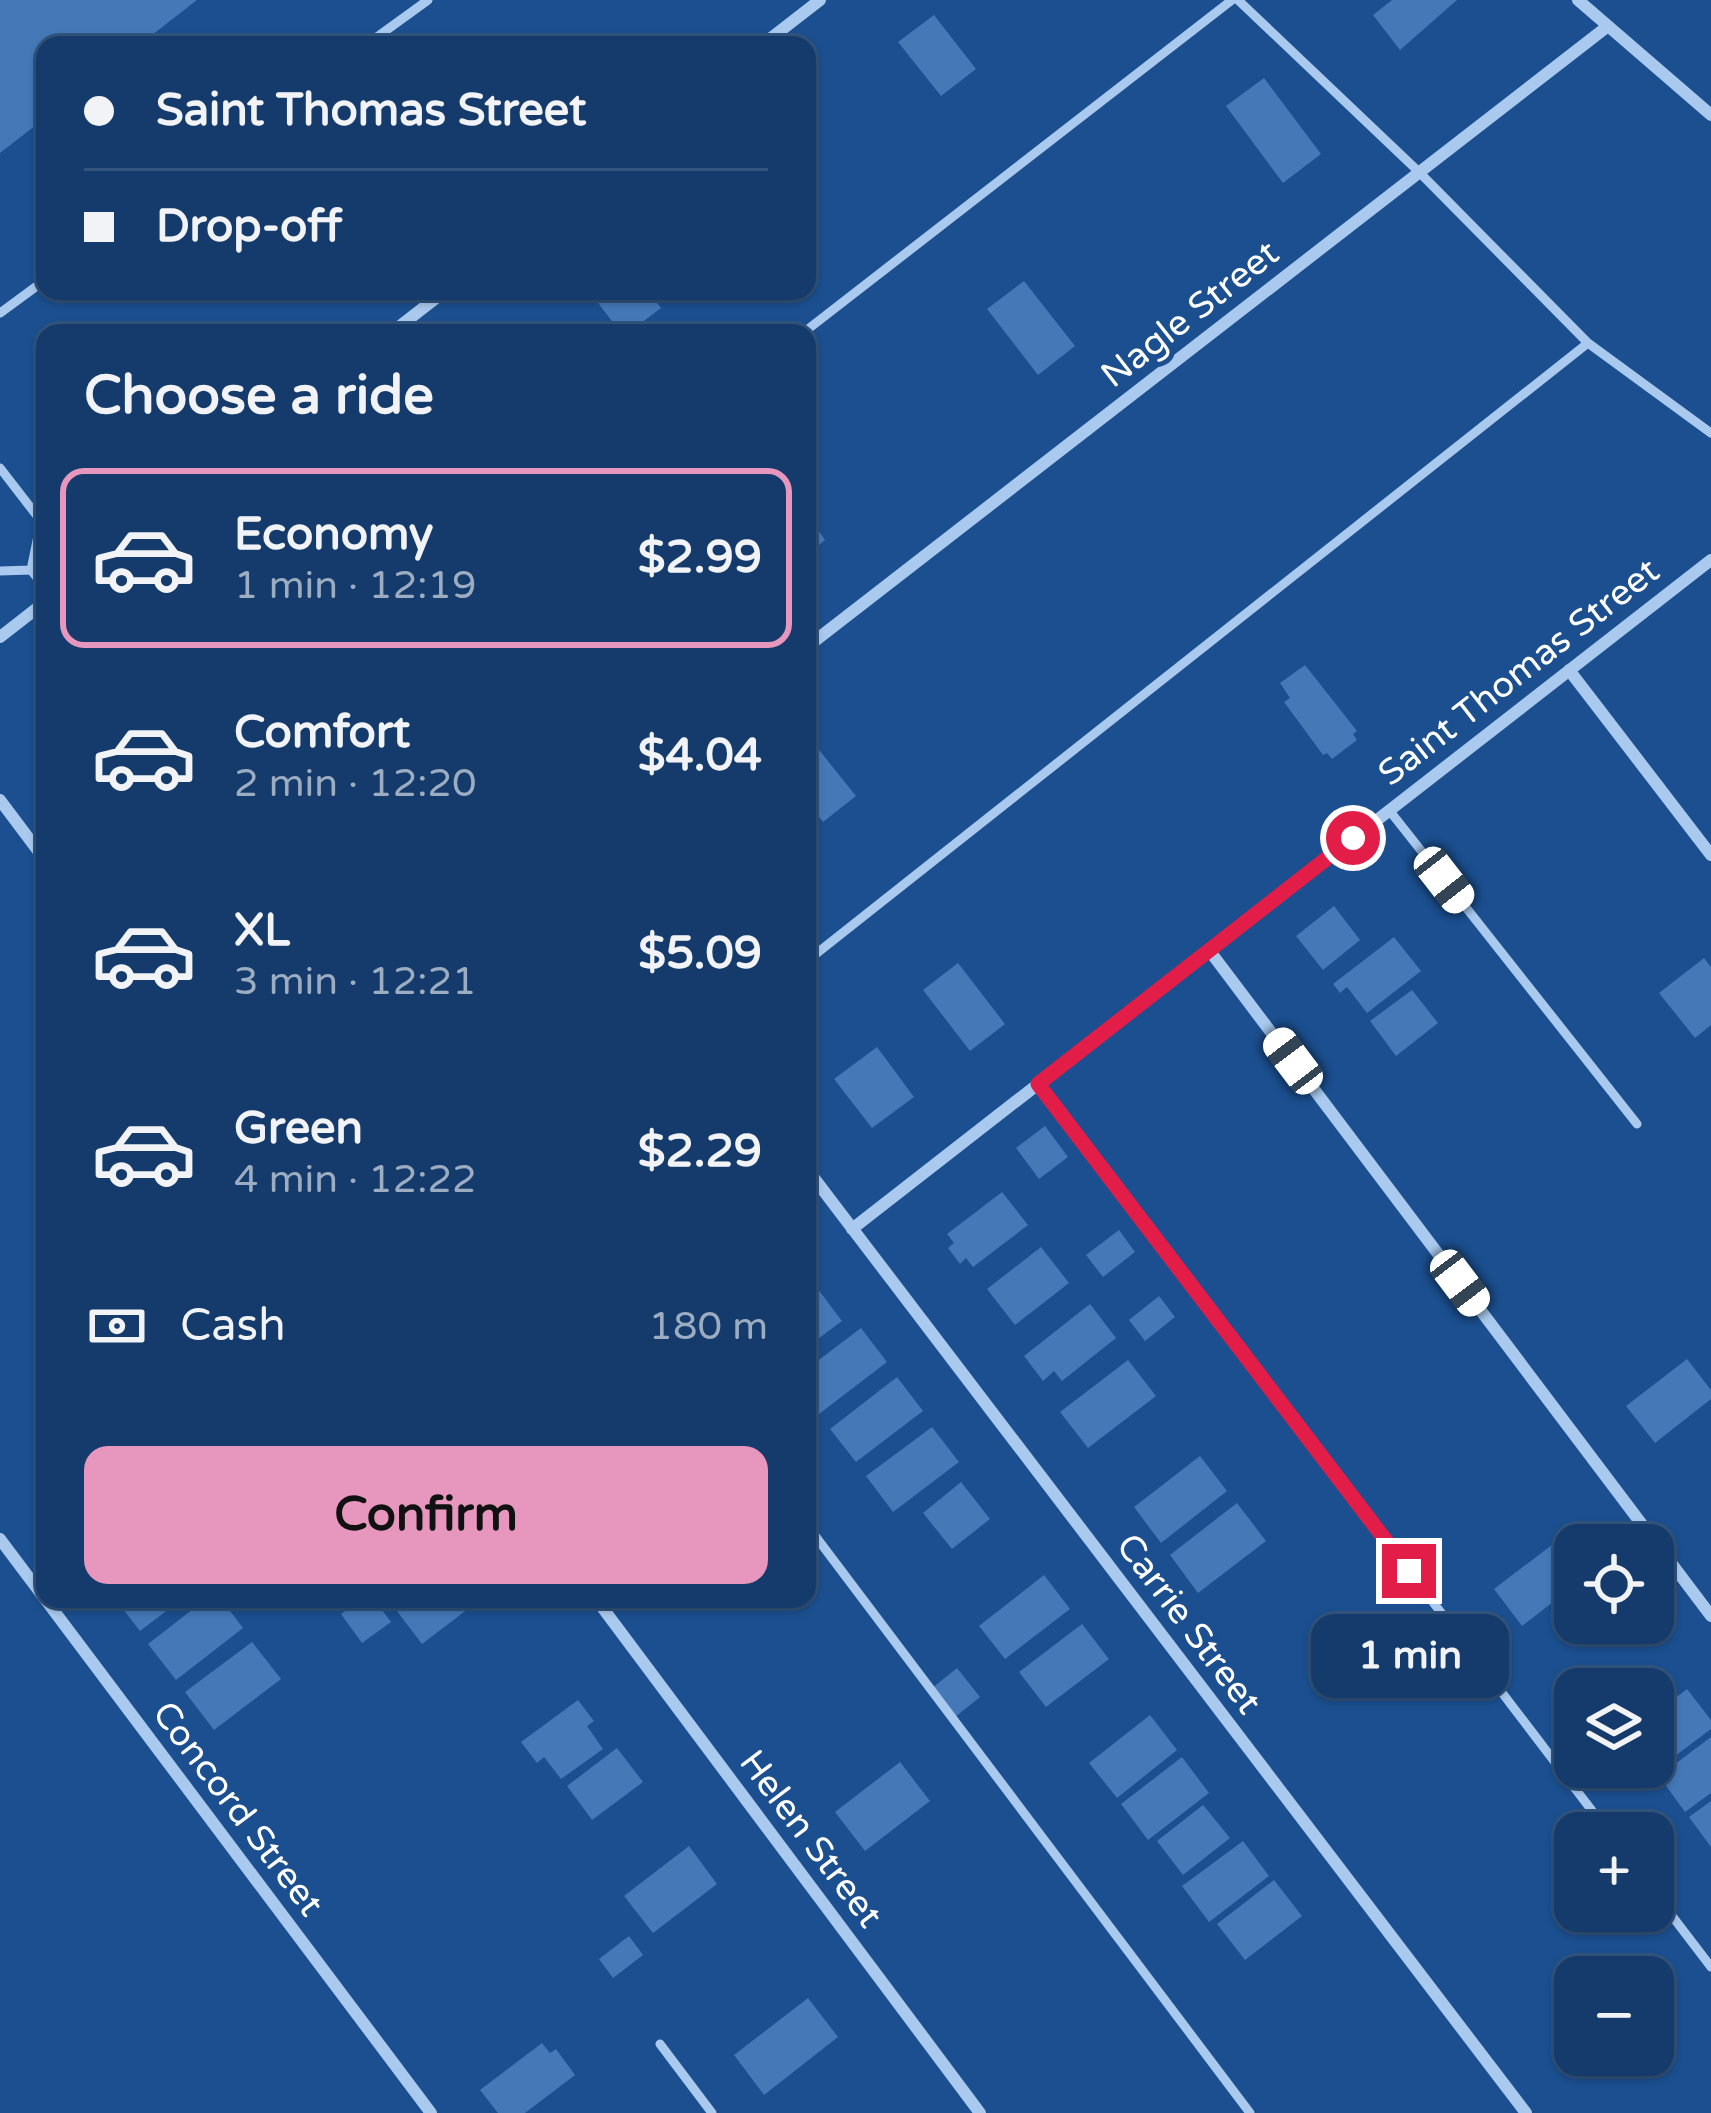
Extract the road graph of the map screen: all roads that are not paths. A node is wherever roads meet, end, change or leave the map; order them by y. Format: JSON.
{"nodes":[{"id":1,"x":428,"y":0,"type":"edge"},
{"id":2,"x":820,"y":0,"type":"edge"},
{"id":3,"x":1235,"y":0,"type":"edge"},
{"id":4,"x":1578,"y":0,"type":"edge"},
{"id":5,"x":1608,"y":26,"type":"junction"},
{"id":6,"x":378,"y":36,"type":"edge"},
{"id":7,"x":774,"y":36,"type":"edge"},
{"id":8,"x":1711,"y":115,"type":"edge"},
{"id":9,"x":1419,"y":172,"type":"junction"},
{"id":10,"x":36,"y":287,"type":"edge"},
{"id":11,"x":433,"y":300,"type":"edge"},
{"id":12,"x":0,"y":313,"type":"edge"},
{"id":13,"x":403,"y":324,"type":"edge"},
{"id":14,"x":815,"y":324,"type":"edge"},
{"id":15,"x":1588,"y":343,"type":"junction"},
{"id":16,"x":1711,"y":433,"type":"edge"},
{"id":17,"x":0,"y":468,"type":"edge"},
{"id":18,"x":36,"y":515,"type":"edge"},
{"id":19,"x":36,"y":546,"type":"edge"},
{"id":20,"x":1711,"y":560,"type":"edge"},
{"id":21,"x":31,"y":570,"type":"junction"},
{"id":22,"x":0,"y":571,"type":"edge"},
{"id":23,"x":36,"y":576,"type":"edge"},
{"id":24,"x":36,"y":609,"type":"edge"},
{"id":25,"x":0,"y":637,"type":"edge"},
{"id":26,"x":816,"y":640,"type":"edge"},
{"id":27,"x":1569,"y":670,"type":"junction"},
{"id":28,"x":0,"y":800,"type":"edge"},
{"id":29,"x":1389,"y":810,"type":"junction"},
{"id":30,"x":36,"y":848,"type":"edge"},
{"id":31,"x":1711,"y":855,"type":"edge"},
{"id":32,"x":1209,"y":950,"type":"junction"},
{"id":33,"x":816,"y":955,"type":"edge"},
{"id":34,"x":1038,"y":1084,"type":"junction"},
{"id":35,"x":1637,"y":1124,"type":"dead end"},
{"id":36,"x":816,"y":1181,"type":"edge"},
{"id":37,"x":852,"y":1229,"type":"junction"},
{"id":38,"x":816,"y":1537,"type":"edge"},
{"id":39,"x":0,"y":1539,"type":"edge"},
{"id":40,"x":36,"y":1587,"type":"edge"},
{"id":41,"x":52,"y":1608,"type":"edge"},
{"id":42,"x":603,"y":1608,"type":"edge"},
{"id":43,"x":1711,"y":1616,"type":"edge"},
{"id":44,"x":1593,"y":1812,"type":"edge"},
{"id":45,"x":1674,"y":1919,"type":"edge"},
{"id":46,"x":1711,"y":1967,"type":"edge"},
{"id":47,"x":660,"y":2044,"type":"dead end"},
{"id":48,"x":431,"y":2113,"type":"edge"},
{"id":49,"x":712,"y":2113,"type":"edge"},
{"id":50,"x":980,"y":2113,"type":"edge"},
{"id":51,"x":1250,"y":2113,"type":"edge"},
{"id":52,"x":1526,"y":2113,"type":"edge"}],
"edges":[{"from":1,"to":6,"type":"lane"},
{"from":2,"to":7,"type":"street"},
{"from":3,"to":9,"type":"lane"},
{"from":3,"to":14,"type":"lane"},
{"from":4,"to":5,"type":"street"},
{"from":5,"to":8,"type":"street"},
{"from":5,"to":9,"type":"street","name":"Nagle Street"},
{"from":9,"to":15,"type":"lane"},
{"from":9,"to":26,"type":"street","name":"Nagle Street"},
{"from":10,"to":12,"type":"lane"},
{"from":11,"to":13,"type":"street"},
{"from":15,"to":16,"type":"lane"},
{"from":15,"to":33,"type":"lane"},
{"from":17,"to":18,"type":"lane"},
{"from":19,"to":21,"type":"lane"},
{"from":20,"to":27,"type":"street","name":"Saint Thomas Street"},
{"from":21,"to":22,"type":"lane"},
{"from":21,"to":23,"type":"lane"},
{"from":24,"to":25,"type":"street"},
{"from":27,"to":29,"type":"street","name":"Saint Thomas Street"},
{"from":27,"to":31,"type":"street"},
{"from":28,"to":30,"type":"street"},
{"from":29,"to":32,"type":"street","name":"Saint Thomas Street"},
{"from":29,"to":35,"type":"lane"},
{"from":32,"to":34,"type":"street","name":"Saint Thomas Street"},
{"from":32,"to":43,"type":"street"},
{"from":34,"to":37,"type":"street","name":"Saint Thomas Street"},
{"from":34,"to":44,"type":"lane"},
{"from":36,"to":37,"type":"street","name":"Carrie Street"},
{"from":37,"to":52,"type":"street","name":"Carrie Street"},
{"from":38,"to":51,"type":"lane"},
{"from":39,"to":40,"type":"street","name":"Concord Street"},
{"from":41,"to":48,"type":"street","name":"Concord Street"},
{"from":42,"to":50,"type":"street","name":"Helen Street"},
{"from":45,"to":46,"type":"lane"},
{"from":47,"to":49,"type":"lane"}]}
